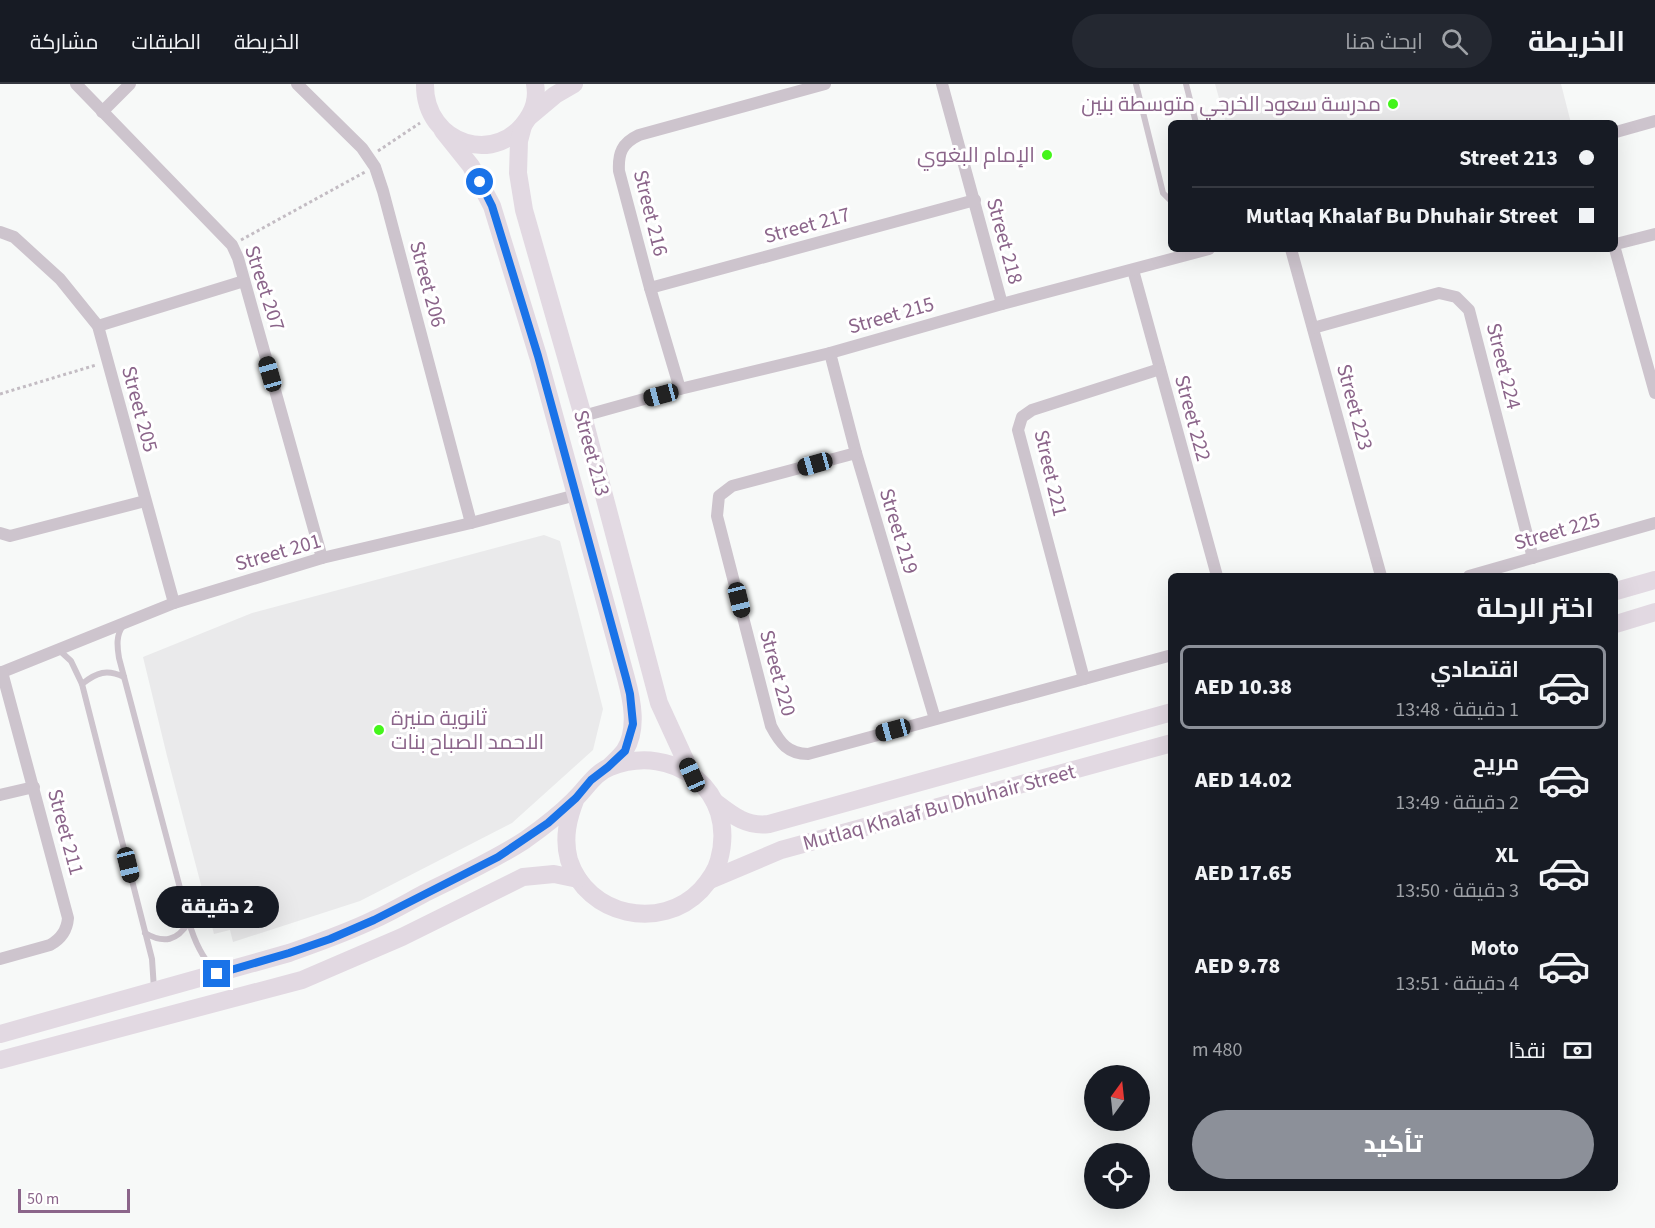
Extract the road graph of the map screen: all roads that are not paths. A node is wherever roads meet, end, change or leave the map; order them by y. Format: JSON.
{"nodes":[{"id":1,"x":76,"y":84,"type":"edge"},
{"id":2,"x":130,"y":84,"type":"edge"},
{"id":3,"x":297,"y":84,"type":"edge"},
{"id":4,"x":425,"y":84,"type":"edge"},
{"id":5,"x":535,"y":84,"type":"edge"},
{"id":6,"x":574,"y":84,"type":"edge"},
{"id":7,"x":825,"y":84,"type":"edge"},
{"id":8,"x":942,"y":84,"type":"edge"},
{"id":9,"x":1136,"y":84,"type":"edge"},
{"id":10,"x":1186,"y":84,"type":"edge"},
{"id":11,"x":102,"y":112,"type":"junction"},
{"id":12,"x":1195,"y":120,"type":"edge"},
{"id":13,"x":1655,"y":121,"type":"edge"},
{"id":14,"x":526,"y":122,"type":"junction"},
{"id":15,"x":443,"y":131,"type":"junction"},
{"id":16,"x":1618,"y":131,"type":"edge"},
{"id":17,"x":1168,"y":198,"type":"edge"},
{"id":18,"x":975,"y":200,"type":"junction"},
{"id":19,"x":0,"y":232,"type":"edge"},
{"id":20,"x":1655,"y":234,"type":"edge"},
{"id":21,"x":1618,"y":243,"type":"edge"},
{"id":22,"x":1198,"y":252,"type":"edge"},
{"id":23,"x":1292,"y":252,"type":"edge"},
{"id":24,"x":1616,"y":252,"type":"edge"},
{"id":25,"x":1133,"y":270,"type":"junction"},
{"id":26,"x":244,"y":281,"type":"junction"},
{"id":27,"x":650,"y":288,"type":"junction"},
{"id":28,"x":1002,"y":304,"type":"junction"},
{"id":29,"x":98,"y":326,"type":"junction"},
{"id":30,"x":1313,"y":328,"type":"junction"},
{"id":31,"x":830,"y":353,"type":"junction"},
{"id":32,"x":1160,"y":369,"type":"junction"},
{"id":33,"x":680,"y":389,"type":"junction"},
{"id":34,"x":1655,"y":393,"type":"edge"},
{"id":35,"x":583,"y":416,"type":"junction"},
{"id":36,"x":856,"y":453,"type":"junction"},
{"id":37,"x":576,"y":495,"type":"junction"},
{"id":38,"x":145,"y":501,"type":"junction"},
{"id":39,"x":471,"y":523,"type":"junction"},
{"id":40,"x":1655,"y":523,"type":"edge"},
{"id":41,"x":0,"y":533,"type":"edge"},
{"id":42,"x":322,"y":558,"type":"junction"},
{"id":43,"x":1533,"y":558,"type":"junction"},
{"id":44,"x":1216,"y":573,"type":"edge"},
{"id":45,"x":1380,"y":573,"type":"edge"},
{"id":46,"x":1480,"y":573,"type":"edge"},
{"id":47,"x":1655,"y":580,"type":"edge"},
{"id":48,"x":1618,"y":590,"type":"edge"},
{"id":49,"x":174,"y":603,"type":"junction"},
{"id":50,"x":1655,"y":612,"type":"edge"},
{"id":51,"x":125,"y":623,"type":"junction"},
{"id":52,"x":1618,"y":623,"type":"edge"},
{"id":53,"x":58,"y":650,"type":"junction"},
{"id":54,"x":1168,"y":656,"type":"edge"},
{"id":55,"x":1,"y":673,"type":"edge"},
{"id":56,"x":124,"y":677,"type":"junction"},
{"id":57,"x":1084,"y":679,"type":"junction"},
{"id":58,"x":82,"y":684,"type":"junction"},
{"id":59,"x":1168,"y":713,"type":"edge"},
{"id":60,"x":935,"y":719,"type":"junction"},
{"id":61,"x":1168,"y":744,"type":"edge"},
{"id":62,"x":608,"y":767,"type":"junction"},
{"id":63,"x":692,"y":775,"type":"junction"},
{"id":64,"x":34,"y":787,"type":"junction"},
{"id":65,"x":0,"y":795,"type":"edge"},
{"id":66,"x":576,"y":798,"type":"junction"},
{"id":67,"x":715,"y":802,"type":"junction"},
{"id":68,"x":578,"y":879,"type":"junction"},
{"id":69,"x":710,"y":880,"type":"junction"},
{"id":70,"x":189,"y":922,"type":"junction"},
{"id":71,"x":145,"y":933,"type":"junction"},
{"id":72,"x":0,"y":959,"type":"edge"},
{"id":73,"x":217,"y":974,"type":"junction"},
{"id":74,"x":154,"y":992,"type":"junction"},
{"id":75,"x":0,"y":1034,"type":"edge"},
{"id":76,"x":0,"y":1060,"type":"edge"}],
"edges":[{"from":1,"to":11,"type":"street","name":"Street 207"},
{"from":2,"to":11,"type":"street"},
{"from":3,"to":39,"type":"street","name":"Street 206"},
{"from":4,"to":15,"type":"main road","name":"Street 213"},
{"from":5,"to":14,"type":"main road","name":"Street 213"},
{"from":6,"to":14,"type":"main road"},
{"from":7,"to":27,"type":"street","name":"Street 216"},
{"from":8,"to":18,"type":"street","name":"Street 218"},
{"from":9,"to":17,"type":"lane"},
{"from":10,"to":12,"type":"lane"},
{"from":11,"to":26,"type":"street","name":"Street 207"},
{"from":13,"to":16,"type":"street"},
{"from":14,"to":15,"type":"main road"},
{"from":14,"to":35,"type":"main road","name":"Street 213"},
{"from":15,"to":37,"type":"main road","name":"Street 213"},
{"from":18,"to":27,"type":"street","name":"Street 217"},
{"from":18,"to":28,"type":"street","name":"Street 218"},
{"from":19,"to":29,"type":"street","name":"Street 205"},
{"from":20,"to":21,"type":"street"},
{"from":22,"to":25,"type":"street","name":"Street 215"},
{"from":23,"to":30,"type":"street","name":"Street 223"},
{"from":24,"to":34,"type":"street"},
{"from":25,"to":28,"type":"street","name":"Street 215"},
{"from":25,"to":32,"type":"street","name":"Street 222"},
{"from":26,"to":29,"type":"street"},
{"from":26,"to":42,"type":"street","name":"Street 207"},
{"from":27,"to":33,"type":"street","name":"Street 216"},
{"from":28,"to":31,"type":"street","name":"Street 215"},
{"from":29,"to":38,"type":"street","name":"Street 205"},
{"from":30,"to":43,"type":"street","name":"Street 224"},
{"from":30,"to":45,"type":"street","name":"Street 223"},
{"from":31,"to":33,"type":"street","name":"Street 215"},
{"from":31,"to":36,"type":"street","name":"Street 219"},
{"from":32,"to":44,"type":"street","name":"Street 222"},
{"from":32,"to":57,"type":"street","name":"Street 221"},
{"from":33,"to":35,"type":"street","name":"Street 215"},
{"from":35,"to":63,"type":"main road","name":"Street 213"},
{"from":36,"to":60,"type":"street","name":"Street 219"},
{"from":36,"to":60,"type":"street","name":"Street 220"},
{"from":37,"to":39,"type":"street","name":"Street 201"},
{"from":37,"to":62,"type":"main road","name":"Street 213"},
{"from":38,"to":41,"type":"street"},
{"from":38,"to":49,"type":"street","name":"Street 205"},
{"from":39,"to":42,"type":"street","name":"Street 201"},
{"from":40,"to":43,"type":"street","name":"Street 225"},
{"from":42,"to":49,"type":"street","name":"Street 201"},
{"from":43,"to":46,"type":"street","name":"Street 225"},
{"from":47,"to":48,"type":"main road"},
{"from":49,"to":51,"type":"street","name":"Street 201"},
{"from":50,"to":52,"type":"main road"},
{"from":51,"to":53,"type":"street","name":"Street 201"},
{"from":51,"to":56,"type":"lane"},
{"from":53,"to":55,"type":"street","name":"Street 201"},
{"from":53,"to":58,"type":"lane"},
{"from":54,"to":57,"type":"street","name":"Street 220"},
{"from":55,"to":64,"type":"street","name":"Street 211"},
{"from":56,"to":58,"type":"lane"},
{"from":56,"to":70,"type":"lane"},
{"from":57,"to":60,"type":"street","name":"Street 220"},
{"from":58,"to":71,"type":"lane"},
{"from":59,"to":67,"type":"main road","name":"Mutlaq Khalaf Bu Dhuhair Street"},
{"from":61,"to":69,"type":"main road","name":"Mutlaq Khalaf Bu Dhuhair Street"},
{"from":62,"to":63,"type":"main road"},
{"from":62,"to":66,"type":"main road"},
{"from":63,"to":67,"type":"main road"},
{"from":64,"to":65,"type":"street"},
{"from":64,"to":72,"type":"street","name":"Street 211"},
{"from":66,"to":68,"type":"main road"},
{"from":66,"to":73,"type":"main road"},
{"from":67,"to":69,"type":"main road"},
{"from":68,"to":69,"type":"main road"},
{"from":68,"to":76,"type":"main road"},
{"from":70,"to":71,"type":"lane"},
{"from":70,"to":73,"type":"lane"},
{"from":71,"to":74,"type":"lane"},
{"from":73,"to":74,"type":"main road"},
{"from":74,"to":75,"type":"main road"}]}
